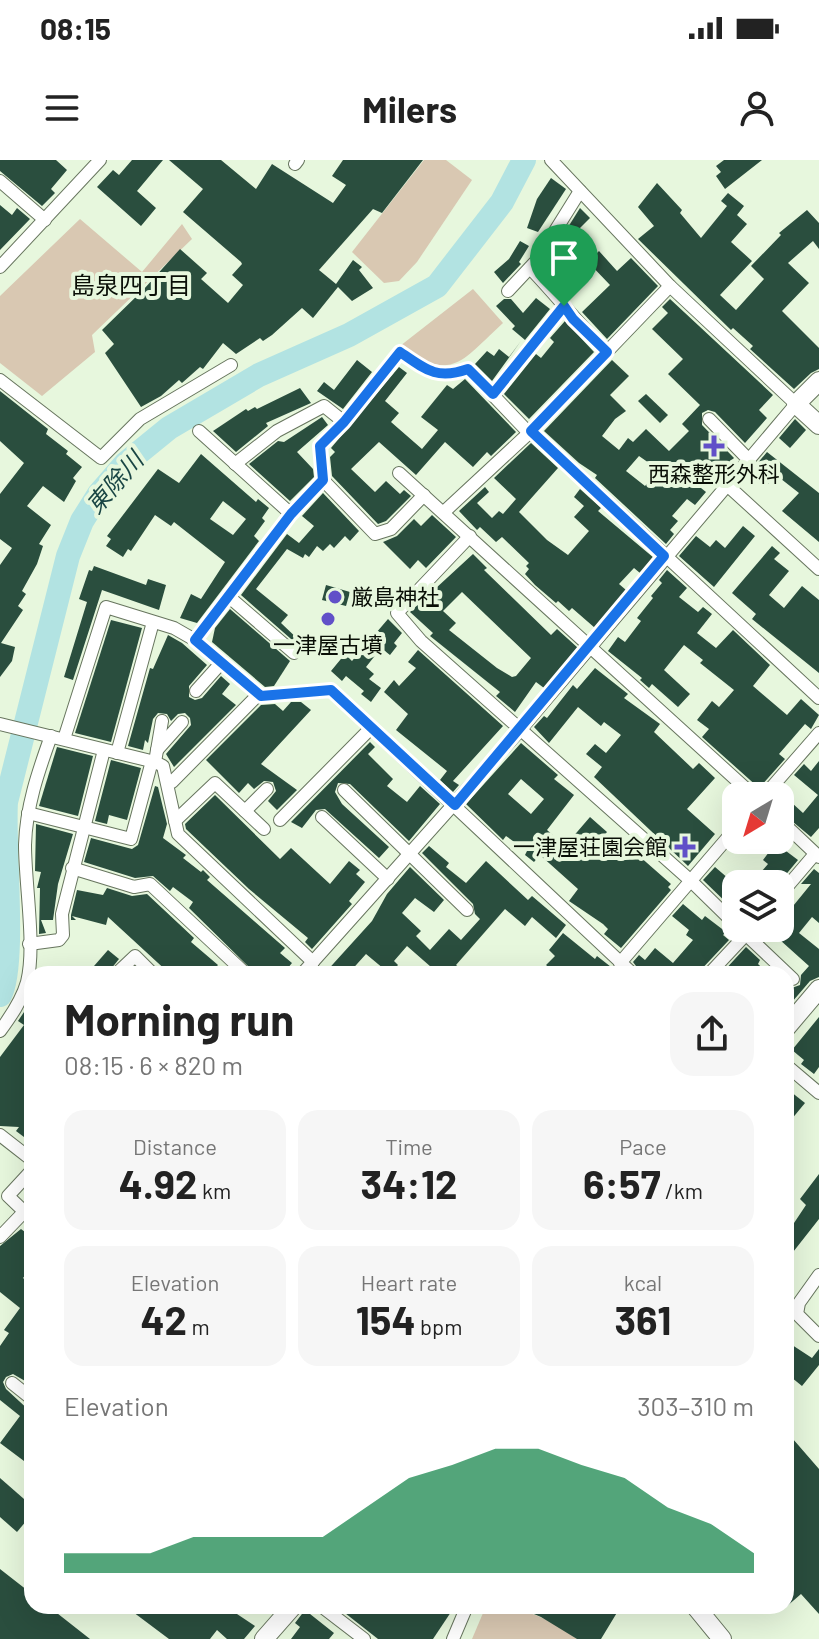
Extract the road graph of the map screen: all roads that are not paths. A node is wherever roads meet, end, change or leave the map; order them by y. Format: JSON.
{"nodes":[{"id":1,"x":551,"y":160,"type":"edge"},
{"id":2,"x":98,"y":161,"type":"edge"},
{"id":3,"x":0,"y":181,"type":"edge"},
{"id":4,"x":580,"y":191,"type":"junction"},
{"id":5,"x":45,"y":220,"type":"junction"},
{"id":6,"x":0,"y":267,"type":"edge"},
{"id":7,"x":530,"y":268,"type":"junction"},
{"id":8,"x":670,"y":286,"type":"junction"},
{"id":9,"x":508,"y":291,"type":"dead end"},
{"id":10,"x":564,"y":306,"type":"junction"},
{"id":11,"x":607,"y":352,"type":"junction"},
{"id":12,"x":231,"y":365,"type":"dead end"},
{"id":13,"x":0,"y":380,"type":"edge"},
{"id":14,"x":819,"y":381,"type":"edge"},
{"id":15,"x":493,"y":394,"type":"junction"},
{"id":16,"x":796,"y":404,"type":"junction"},
{"id":17,"x":709,"y":419,"type":"dead end"},
{"id":18,"x":344,"y":422,"type":"junction"},
{"id":19,"x":819,"y":425,"type":"edge"},
{"id":20,"x":199,"y":431,"type":"dead end"},
{"id":21,"x":530,"y":432,"type":"junction"},
{"id":22,"x":748,"y":459,"type":"junction"},
{"id":23,"x":235,"y":464,"type":"junction"},
{"id":24,"x":399,"y":473,"type":"dead end"},
{"id":25,"x":323,"y":480,"type":"junction"},
{"id":26,"x":726,"y":484,"type":"junction"},
{"id":27,"x":424,"y":495,"type":"junction"},
{"id":28,"x":444,"y":512,"type":"junction"},
{"id":29,"x":291,"y":514,"type":"junction"},
{"id":30,"x":470,"y":536,"type":"junction"},
{"id":31,"x":664,"y":556,"type":"junction"},
{"id":32,"x":819,"y":569,"type":"edge"},
{"id":33,"x":228,"y":596,"type":"junction"},
{"id":34,"x":153,"y":622,"type":"junction"},
{"id":35,"x":195,"y":640,"type":"junction"},
{"id":36,"x":592,"y":646,"type":"junction"},
{"id":37,"x":294,"y":653,"type":"dead end"},
{"id":38,"x":222,"y":662,"type":"junction"},
{"id":39,"x":196,"y":691,"type":"dead end"},
{"id":40,"x":259,"y":694,"type":"junction"},
{"id":41,"x":819,"y":698,"type":"edge"},
{"id":42,"x":162,"y":721,"type":"dead end"},
{"id":43,"x":182,"y":722,"type":"dead end"},
{"id":44,"x":0,"y":726,"type":"edge"},
{"id":45,"x":371,"y":728,"type":"junction"},
{"id":46,"x":521,"y":729,"type":"junction"},
{"id":47,"x":819,"y":733,"type":"edge"},
{"id":48,"x":53,"y":737,"type":"junction"},
{"id":49,"x":110,"y":752,"type":"junction"},
{"id":50,"x":155,"y":758,"type":"junction"},
{"id":51,"x":172,"y":782,"type":"dead end"},
{"id":52,"x":739,"y":782,"type":"edge"},
{"id":53,"x":776,"y":782,"type":"edge"},
{"id":54,"x":267,"y":789,"type":"dead end"},
{"id":55,"x":344,"y":790,"type":"dead end"},
{"id":56,"x":455,"y":805,"type":"junction"},
{"id":57,"x":245,"y":811,"type":"junction"},
{"id":58,"x":28,"y":813,"type":"junction"},
{"id":59,"x":322,"y":817,"type":"dead end"},
{"id":60,"x":280,"y":820,"type":"dead end"},
{"id":61,"x":175,"y":821,"type":"junction"},
{"id":62,"x":83,"y":827,"type":"junction"},
{"id":63,"x":264,"y":829,"type":"dead end"},
{"id":64,"x":794,"y":832,"type":"edge"},
{"id":65,"x":722,"y":844,"type":"edge"},
{"id":66,"x":816,"y":850,"type":"edge"},
{"id":67,"x":409,"y":856,"type":"junction"},
{"id":68,"x":72,"y":868,"type":"junction"},
{"id":69,"x":794,"y":878,"type":"edge"},
{"id":70,"x":388,"y":879,"type":"junction"},
{"id":71,"x":691,"y":881,"type":"junction"},
{"id":72,"x":467,"y":910,"type":"dead end"},
{"id":73,"x":722,"y":910,"type":"edge"},
{"id":74,"x":733,"y":942,"type":"edge"},
{"id":75,"x":756,"y":942,"type":"edge"},
{"id":76,"x":29,"y":944,"type":"junction"},
{"id":77,"x":313,"y":962,"type":"junction"},
{"id":78,"x":620,"y":963,"type":"junction"},
{"id":79,"x":28,"y":966,"type":"edge"},
{"id":80,"x":124,"y":966,"type":"edge"},
{"id":81,"x":145,"y":966,"type":"edge"},
{"id":82,"x":237,"y":966,"type":"edge"},
{"id":83,"x":309,"y":966,"type":"edge"},
{"id":84,"x":624,"y":966,"type":"edge"},
{"id":85,"x":715,"y":966,"type":"edge"},
{"id":86,"x":780,"y":966,"type":"edge"},
{"id":87,"x":24,"y":989,"type":"edge"},
{"id":88,"x":819,"y":989,"type":"edge"},
{"id":89,"x":794,"y":1019,"type":"edge"},
{"id":90,"x":0,"y":1031,"type":"edge"},
{"id":91,"x":794,"y":1072,"type":"edge"},
{"id":92,"x":819,"y":1093,"type":"edge"},
{"id":93,"x":0,"y":1135,"type":"edge"},
{"id":94,"x":24,"y":1154,"type":"edge"},
{"id":95,"x":24,"y":1179,"type":"edge"},
{"id":96,"x":24,"y":1212,"type":"edge"},
{"id":97,"x":24,"y":1219,"type":"edge"},
{"id":98,"x":0,"y":1237,"type":"edge"},
{"id":99,"x":819,"y":1275,"type":"edge"},
{"id":100,"x":819,"y":1336,"type":"edge"},
{"id":101,"x":12,"y":1383,"type":"dead end"},
{"id":102,"x":24,"y":1393,"type":"edge"},
{"id":103,"x":283,"y":1614,"type":"edge"},
{"id":104,"x":331,"y":1614,"type":"edge"},
{"id":105,"x":464,"y":1614,"type":"edge"},
{"id":106,"x":702,"y":1614,"type":"edge"},
{"id":107,"x":264,"y":1639,"type":"edge"},
{"id":108,"x":364,"y":1639,"type":"edge"},
{"id":109,"x":453,"y":1639,"type":"edge"},
{"id":110,"x":722,"y":1639,"type":"edge"}],
"edges":[{"from":1,"to":4,"type":"street"},
{"from":2,"to":5,"type":"street"},
{"from":3,"to":5,"type":"street"},
{"from":4,"to":7,"type":"street"},
{"from":4,"to":8,"type":"street"},
{"from":5,"to":6,"type":"street"},
{"from":7,"to":9,"type":"street"},
{"from":7,"to":10,"type":"street"},
{"from":8,"to":11,"type":"street"},
{"from":8,"to":16,"type":"street"},
{"from":10,"to":11,"type":"street"},
{"from":10,"to":15,"type":"street"},
{"from":11,"to":21,"type":"street"},
{"from":12,"to":13,"type":"street"},
{"from":14,"to":16,"type":"main road"},
{"from":15,"to":18,"type":"street"},
{"from":15,"to":21,"type":"street"},
{"from":16,"to":19,"type":"main road"},
{"from":16,"to":22,"type":"street"},
{"from":17,"to":22,"type":"street"},
{"from":18,"to":23,"type":"street"},
{"from":18,"to":25,"type":"street"},
{"from":20,"to":23,"type":"street"},
{"from":21,"to":28,"type":"street"},
{"from":21,"to":31,"type":"street"},
{"from":22,"to":26,"type":"street"},
{"from":23,"to":29,"type":"street"},
{"from":24,"to":27,"type":"street"},
{"from":25,"to":27,"type":"street"},
{"from":25,"to":29,"type":"street"},
{"from":26,"to":31,"type":"street"},
{"from":26,"to":32,"type":"street"},
{"from":27,"to":28,"type":"street"},
{"from":28,"to":30,"type":"street"},
{"from":29,"to":33,"type":"street"},
{"from":30,"to":36,"type":"street"},
{"from":30,"to":46,"type":"street"},
{"from":31,"to":36,"type":"street"},
{"from":31,"to":41,"type":"street"},
{"from":33,"to":35,"type":"street"},
{"from":33,"to":37,"type":"street"},
{"from":34,"to":35,"type":"street"},
{"from":34,"to":48,"type":"street"},
{"from":34,"to":49,"type":"street"},
{"from":35,"to":38,"type":"street"},
{"from":36,"to":46,"type":"street"},
{"from":36,"to":52,"type":"street"},
{"from":38,"to":39,"type":"street"},
{"from":38,"to":40,"type":"street"},
{"from":40,"to":45,"type":"street"},
{"from":40,"to":51,"type":"street"},
{"from":42,"to":50,"type":"street"},
{"from":43,"to":50,"type":"street"},
{"from":44,"to":48,"type":"street"},
{"from":45,"to":56,"type":"street"},
{"from":45,"to":60,"type":"street"},
{"from":46,"to":56,"type":"street"},
{"from":46,"to":71,"type":"street"},
{"from":47,"to":53,"type":"street"},
{"from":48,"to":49,"type":"street"},
{"from":48,"to":58,"type":"street"},
{"from":49,"to":50,"type":"street"},
{"from":49,"to":62,"type":"street"},
{"from":50,"to":61,"type":"street"},
{"from":50,"to":62,"type":"street"},
{"from":54,"to":57,"type":"street"},
{"from":55,"to":67,"type":"street"},
{"from":56,"to":67,"type":"street"},
{"from":56,"to":78,"type":"street"},
{"from":57,"to":61,"type":"street"},
{"from":57,"to":63,"type":"street"},
{"from":58,"to":62,"type":"street"},
{"from":58,"to":76,"type":"street"},
{"from":59,"to":70,"type":"street"},
{"from":61,"to":77,"type":"street"},
{"from":62,"to":68,"type":"street"},
{"from":64,"to":66,"type":"street"},
{"from":65,"to":71,"type":"street"},
{"from":66,"to":69,"type":"street"},
{"from":67,"to":70,"type":"street"},
{"from":67,"to":72,"type":"street"},
{"from":68,"to":76,"type":"street"},
{"from":68,"to":82,"type":"street"},
{"from":70,"to":77,"type":"street"},
{"from":71,"to":73,"type":"street"},
{"from":71,"to":78,"type":"street"},
{"from":74,"to":85,"type":"street"},
{"from":75,"to":86,"type":"street"},
{"from":76,"to":79,"type":"street"},
{"from":77,"to":83,"type":"street"},
{"from":78,"to":84,"type":"street"},
{"from":80,"to":81,"type":"street"},
{"from":87,"to":90,"type":"street"},
{"from":88,"to":89,"type":"main road"},
{"from":91,"to":92,"type":"street"},
{"from":93,"to":94,"type":"street"},
{"from":95,"to":96,"type":"street"},
{"from":97,"to":98,"type":"street"},
{"from":99,"to":100,"type":"street"},
{"from":101,"to":102,"type":"street"},
{"from":103,"to":107,"type":"main road"},
{"from":104,"to":108,"type":"street"},
{"from":105,"to":109,"type":"street"},
{"from":106,"to":110,"type":"main road"}]}
